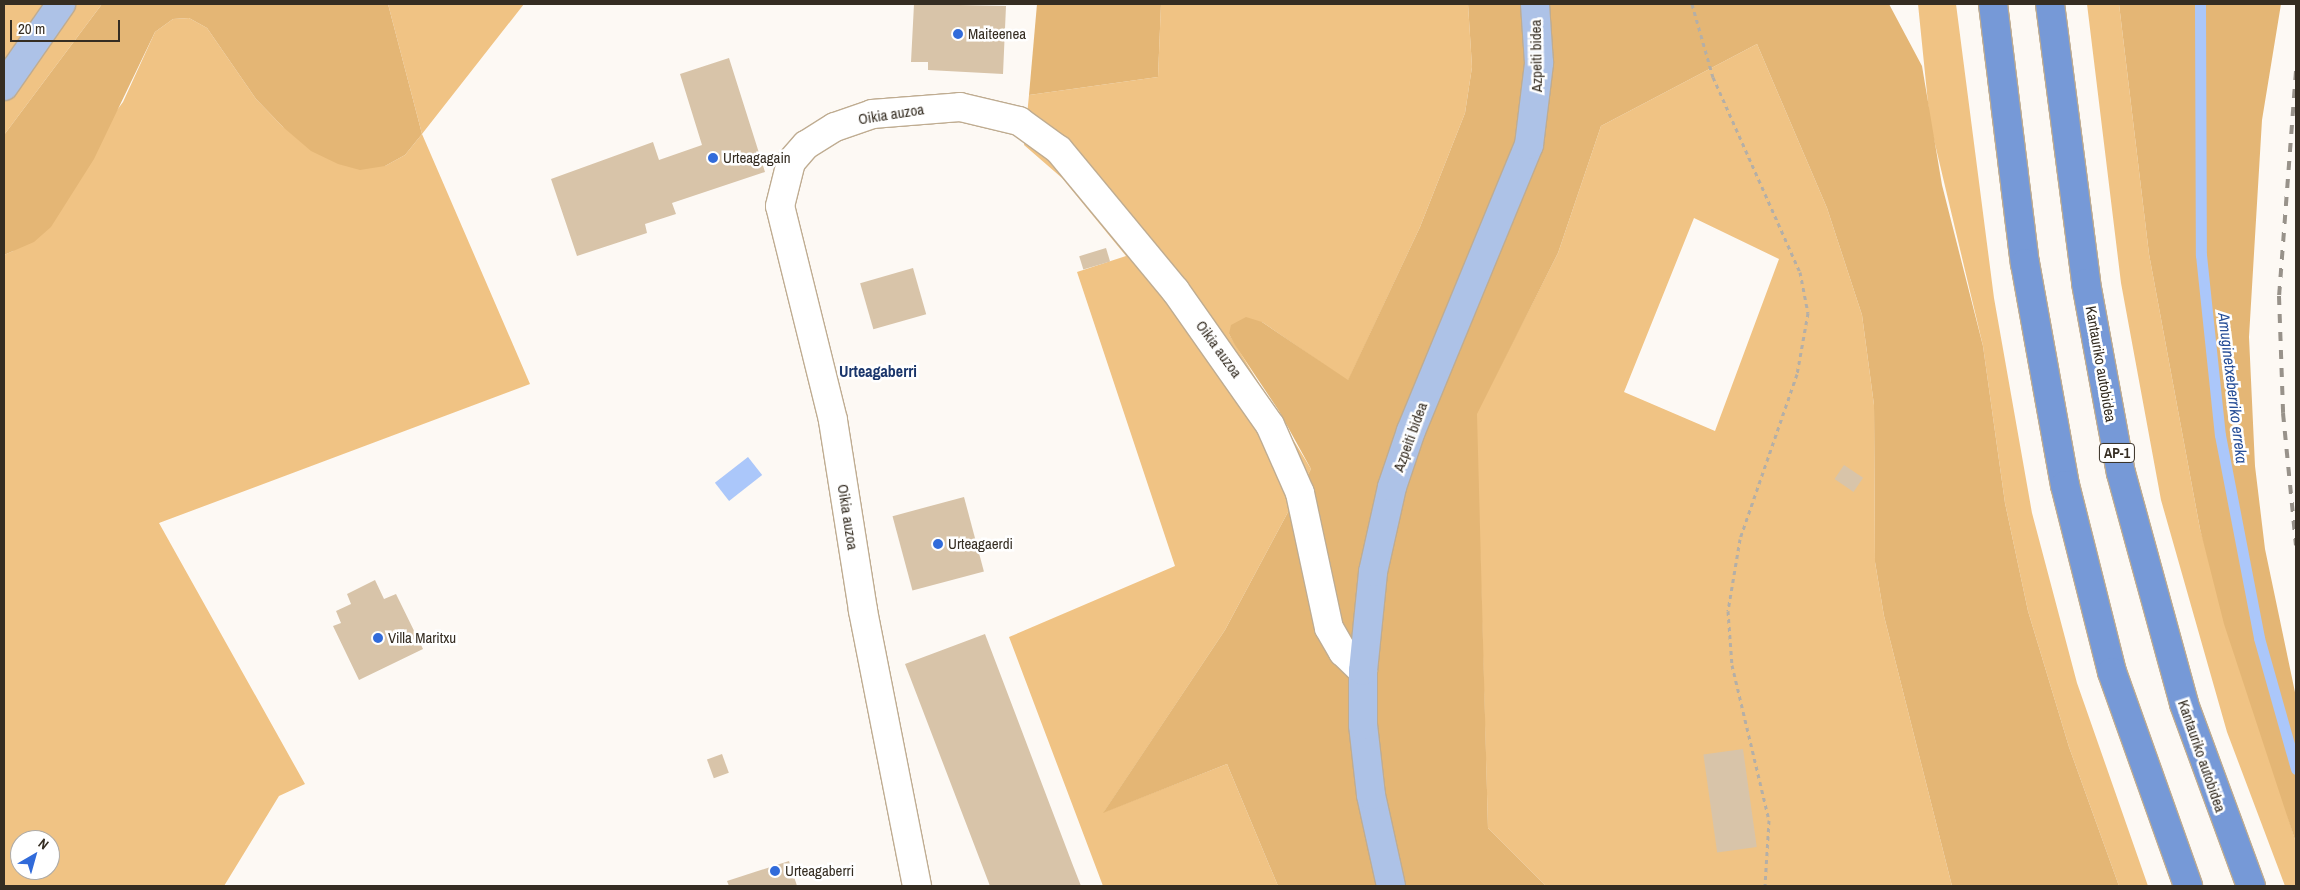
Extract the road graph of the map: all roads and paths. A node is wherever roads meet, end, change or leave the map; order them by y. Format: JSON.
{"nodes":[{"id":1,"x":61,"y":4,"type":"edge"},
{"id":2,"x":1535,"y":4,"type":"edge"},
{"id":3,"x":1692,"y":4,"type":"edge"},
{"id":4,"x":1993,"y":4,"type":"edge"},
{"id":5,"x":2050,"y":4,"type":"edge"},
{"id":6,"x":4,"y":86,"type":"edge"},
{"id":7,"x":1363,"y":671,"type":"junction"},
{"id":8,"x":918,"y":886,"type":"edge"},
{"id":9,"x":1391,"y":886,"type":"edge"},
{"id":10,"x":1766,"y":886,"type":"edge"},
{"id":11,"x":2188,"y":886,"type":"edge"},
{"id":12,"x":2251,"y":886,"type":"edge"}],
"edges":[{"from":1,"to":6,"type":"main road"},
{"from":2,"to":7,"type":"main road","name":"Azpeiti bidea"},
{"from":3,"to":10,"type":"path"},
{"from":4,"to":11,"type":"highway"},
{"from":5,"to":12,"type":"highway","name":"Kantauriko autobidea","number":"AP-1"},
{"from":7,"to":8,"type":"street","name":"Oikia auzoa"},
{"from":7,"to":9,"type":"main road","name":"Azpeiti bidea"}]}
